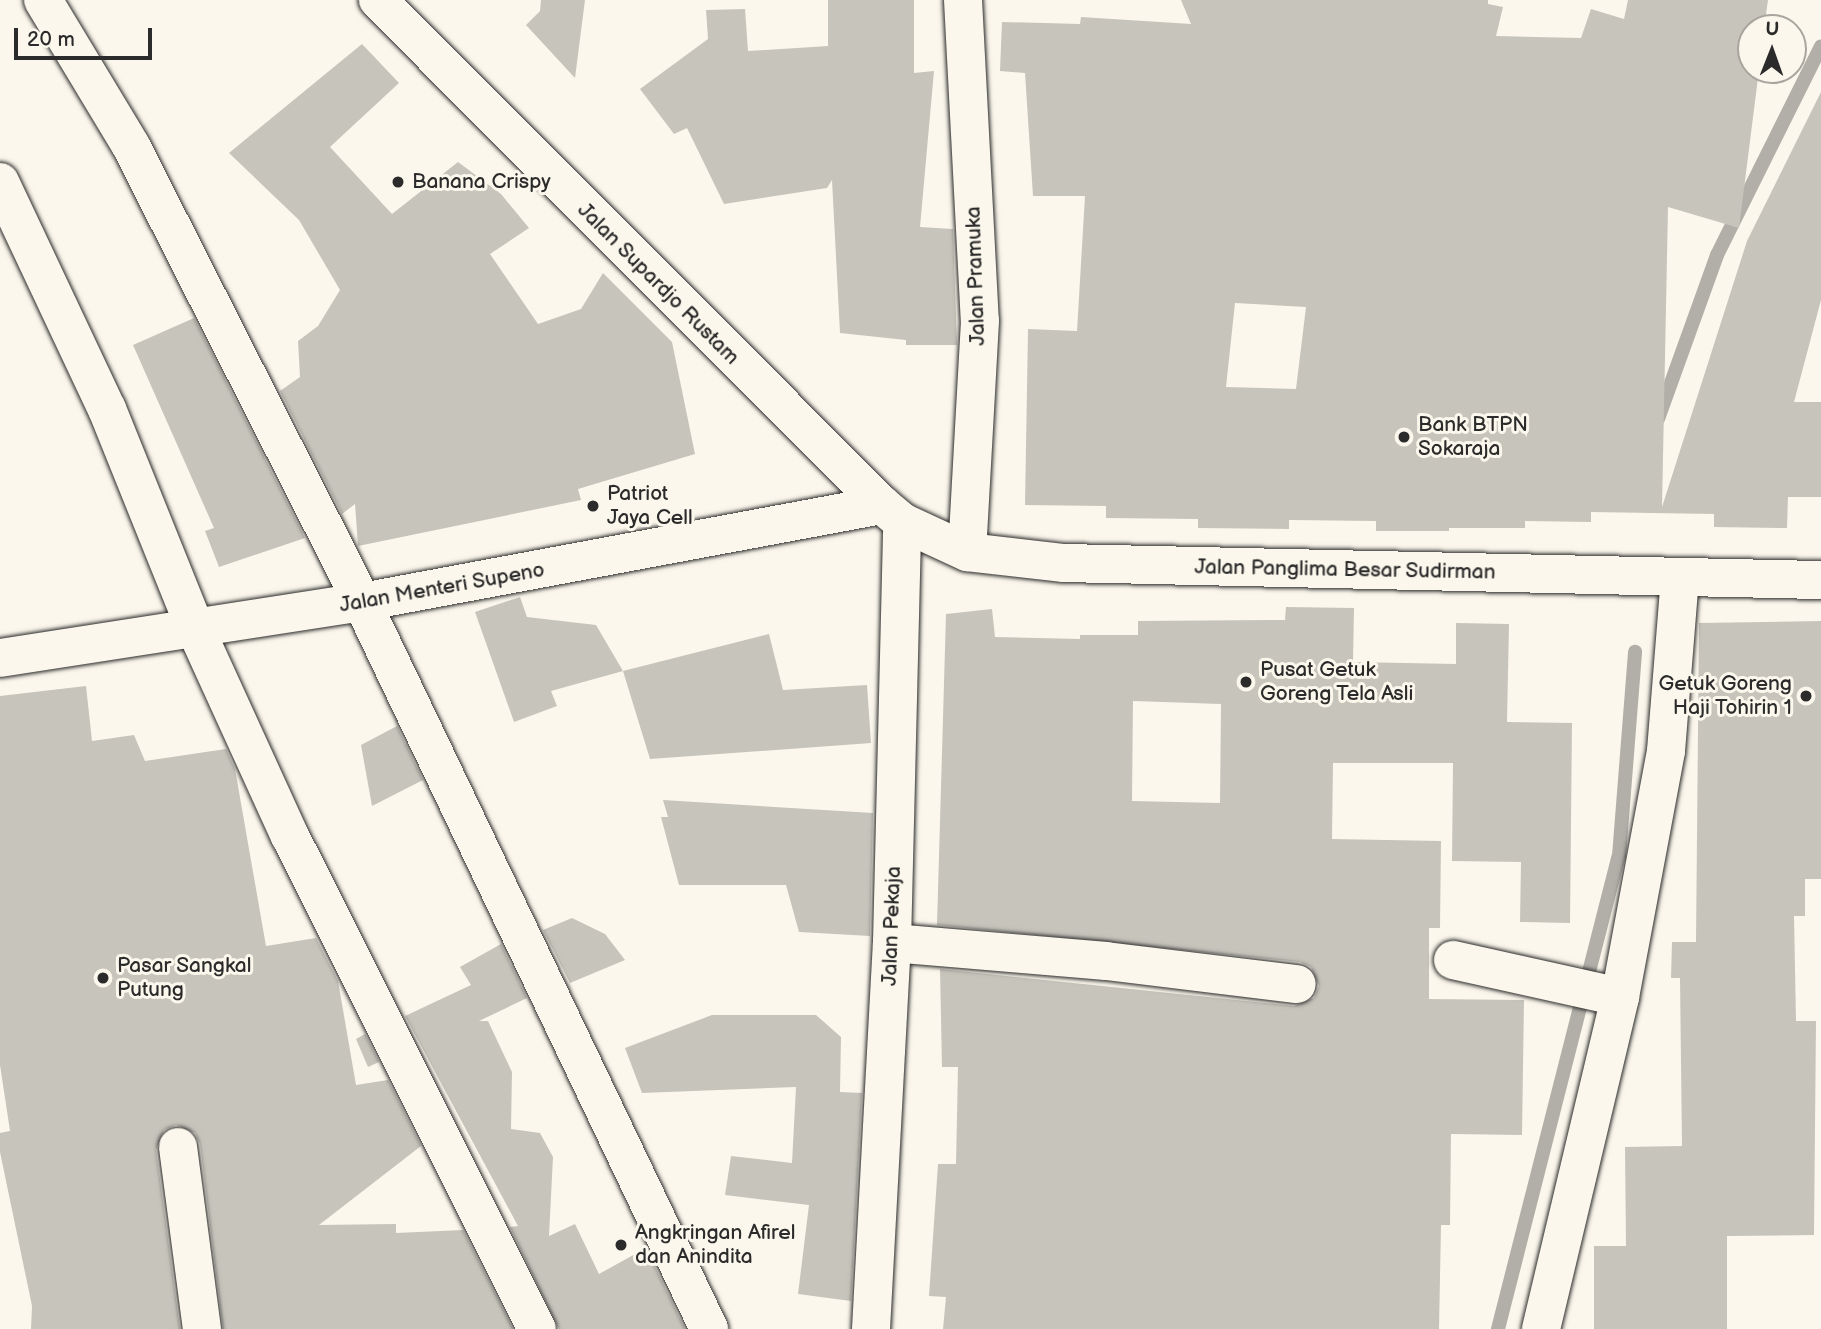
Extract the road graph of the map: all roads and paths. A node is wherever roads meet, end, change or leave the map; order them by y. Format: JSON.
{"nodes":[{"id":1,"x":43,"y":0,"type":"edge"},
{"id":2,"x":378,"y":0,"type":"edge"},
{"id":3,"x":963,"y":0,"type":"edge"},
{"id":4,"x":0,"y":182,"type":"edge"},
{"id":5,"x":892,"y":514,"type":"junction"},
{"id":6,"x":967,"y":552,"type":"junction"},
{"id":7,"x":1680,"y":578,"type":"junction"},
{"id":8,"x":1821,"y":580,"type":"edge"},
{"id":9,"x":362,"y":602,"type":"junction"},
{"id":10,"x":195,"y":628,"type":"junction"},
{"id":11,"x":0,"y":658,"type":"edge"},
{"id":12,"x":892,"y":943,"type":"junction"},
{"id":13,"x":1453,"y":960,"type":"dead end"},
{"id":14,"x":1297,"y":984,"type":"dead end"},
{"id":15,"x":1612,"y":996,"type":"junction"},
{"id":16,"x":178,"y":1147,"type":"dead end"},
{"id":17,"x":202,"y":1329,"type":"edge"},
{"id":18,"x":537,"y":1329,"type":"edge"},
{"id":19,"x":709,"y":1329,"type":"edge"},
{"id":20,"x":871,"y":1329,"type":"edge"},
{"id":21,"x":1541,"y":1329,"type":"edge"}],
"edges":[{"from":1,"to":9,"type":"main road"},
{"from":2,"to":5,"type":"main road","name":"Jalan Supardjo Rustam"},
{"from":3,"to":6,"type":"main road","name":"Jalan Pramuka"},
{"from":4,"to":10,"type":"main road"},
{"from":5,"to":6,"type":"main road","name":"Jalan Panglima Besar Sudirman"},
{"from":5,"to":9,"type":"main road","name":"Jalan Menteri Supeno"},
{"from":5,"to":12,"type":"main road","name":"Jalan Pekaja"},
{"from":6,"to":7,"type":"main road","name":"Jalan Panglima Besar Sudirman"},
{"from":7,"to":8,"type":"main road","name":"Jalan Panglima Besar Sudirman"},
{"from":7,"to":15,"type":"main road"},
{"from":9,"to":10,"type":"main road","name":"Jalan Menteri Supeno"},
{"from":9,"to":19,"type":"main road"},
{"from":10,"to":11,"type":"main road","name":"Jalan Menteri Supeno"},
{"from":10,"to":18,"type":"main road"},
{"from":12,"to":14,"type":"main road"},
{"from":12,"to":20,"type":"main road","name":"Jalan Pekaja"},
{"from":13,"to":15,"type":"main road"},
{"from":15,"to":21,"type":"main road"},
{"from":16,"to":17,"type":"main road"}]}
